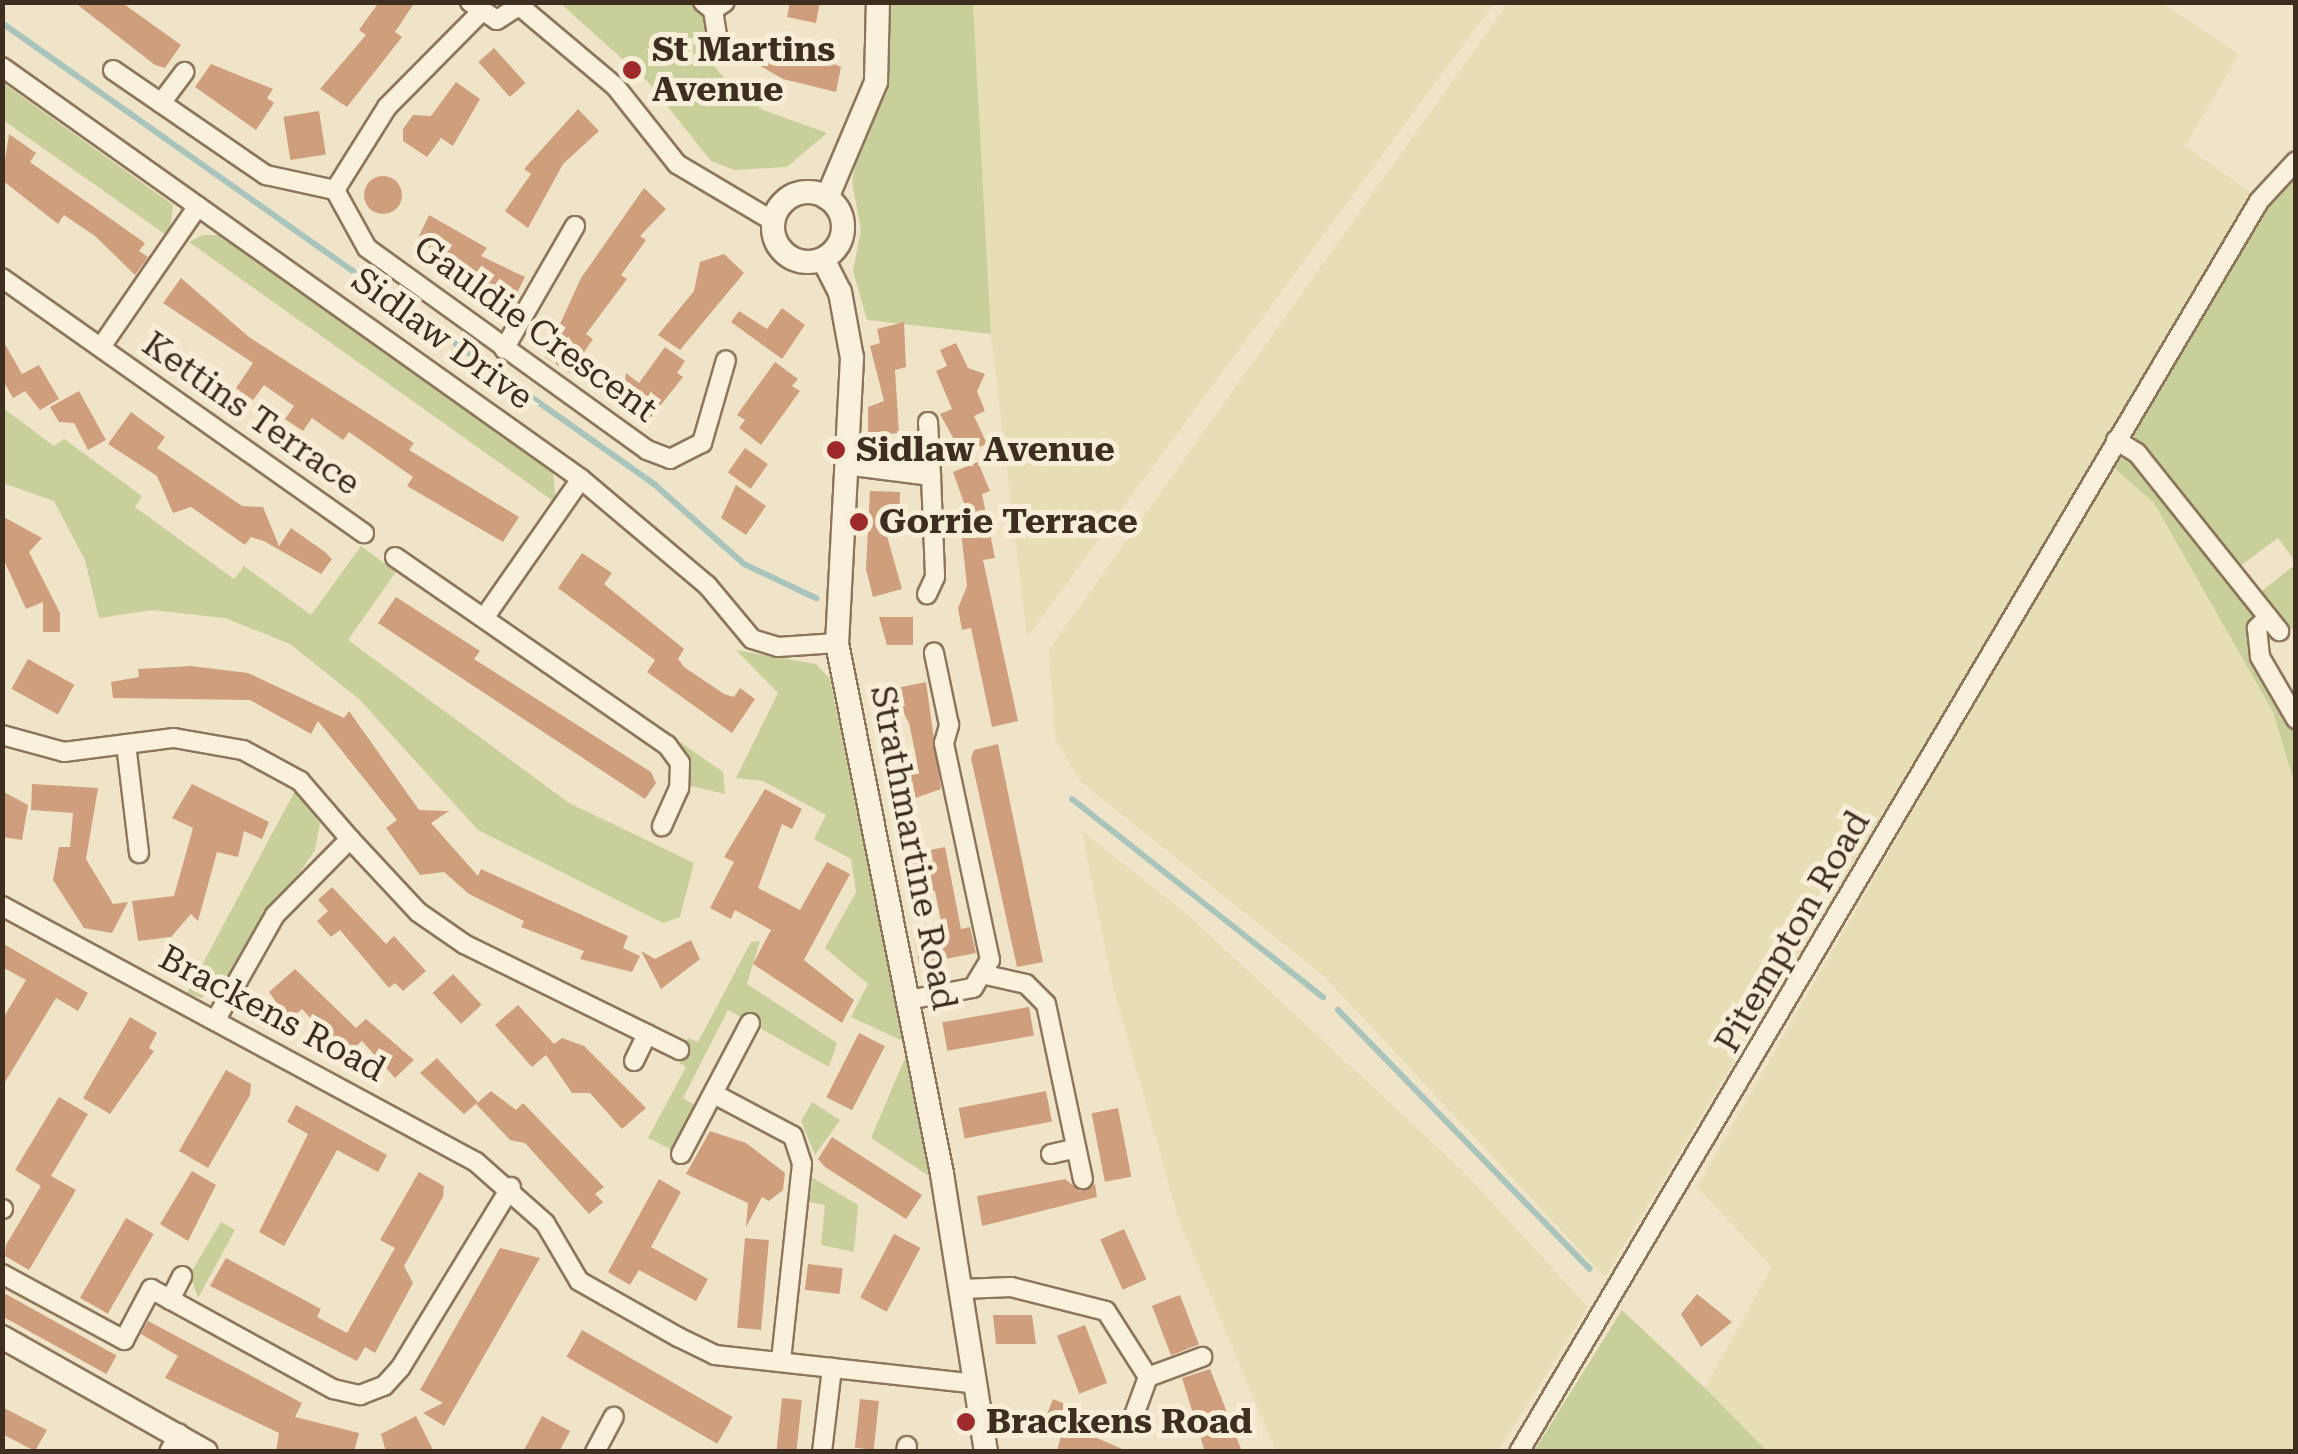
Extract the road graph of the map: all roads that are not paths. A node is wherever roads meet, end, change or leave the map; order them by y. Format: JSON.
{"nodes":[{"id":1,"x":878,"y":2,"type":"edge"},
{"id":2,"x":524,"y":5,"type":"edge"},
{"id":3,"x":714,"y":5,"type":"edge"},
{"id":4,"x":475,"y":8,"type":"edge"},
{"id":5,"x":720,"y":54,"type":"dead end"},
{"id":6,"x":2,"y":67,"type":"edge"},
{"id":7,"x":113,"y":70,"type":"dead end"},
{"id":8,"x":184,"y":72,"type":"dead end"},
{"id":9,"x":162,"y":104,"type":"junction"},
{"id":10,"x":2296,"y":161,"type":"edge"},
{"id":11,"x":335,"y":190,"type":"junction"},
{"id":12,"x":827,"y":198,"type":"junction"},
{"id":13,"x":198,"y":206,"type":"junction"},
{"id":14,"x":774,"y":220,"type":"junction"},
{"id":15,"x":575,"y":226,"type":"dead end"},
{"id":16,"x":823,"y":259,"type":"junction"},
{"id":17,"x":2,"y":278,"type":"edge"},
{"id":18,"x":101,"y":347,"type":"junction"},
{"id":19,"x":504,"y":348,"type":"junction"},
{"id":20,"x":726,"y":360,"type":"dead end"},
{"id":21,"x":928,"y":422,"type":"dead end"},
{"id":22,"x":2116,"y":440,"type":"junction"},
{"id":23,"x":846,"y":465,"type":"junction"},
{"id":24,"x":930,"y":476,"type":"junction"},
{"id":25,"x":582,"y":480,"type":"junction"},
{"id":26,"x":364,"y":533,"type":"dead end"},
{"id":27,"x":396,"y":556,"type":"dead end"},
{"id":28,"x":928,"y":594,"type":"dead end"},
{"id":29,"x":484,"y":618,"type":"junction"},
{"id":30,"x":837,"y":643,"type":"junction"},
{"id":31,"x":934,"y":653,"type":"dead end"},
{"id":32,"x":2296,"y":718,"type":"edge"},
{"id":33,"x":2,"y":735,"type":"edge"},
{"id":34,"x":126,"y":744,"type":"junction"},
{"id":35,"x":662,"y":826,"type":"dead end"},
{"id":36,"x":350,"y":839,"type":"junction"},
{"id":37,"x":139,"y":853,"type":"dead end"},
{"id":38,"x":2,"y":906,"type":"edge"},
{"id":39,"x":986,"y":975,"type":"junction"},
{"id":40,"x":908,"y":1000,"type":"junction"},
{"id":41,"x":215,"y":1021,"type":"junction"},
{"id":42,"x":750,"y":1022,"type":"dead end"},
{"id":43,"x":647,"y":1034,"type":"junction"},
{"id":44,"x":679,"y":1050,"type":"dead end"},
{"id":45,"x":634,"y":1061,"type":"dead end"},
{"id":46,"x":714,"y":1094,"type":"junction"},
{"id":47,"x":1076,"y":1148,"type":"junction"},
{"id":48,"x":681,"y":1154,"type":"dead end"},
{"id":49,"x":1051,"y":1154,"type":"dead end"},
{"id":50,"x":1083,"y":1179,"type":"dead end"},
{"id":51,"x":511,"y":1187,"type":"junction"},
{"id":52,"x":2,"y":1274,"type":"edge"},
{"id":53,"x":182,"y":1276,"type":"dead end"},
{"id":54,"x":963,"y":1289,"type":"junction"},
{"id":55,"x":170,"y":1300,"type":"junction"},
{"id":56,"x":2,"y":1337,"type":"edge"},
{"id":57,"x":1202,"y":1357,"type":"dead end"},
{"id":58,"x":781,"y":1362,"type":"junction"},
{"id":59,"x":832,"y":1368,"type":"junction"},
{"id":60,"x":1148,"y":1377,"type":"junction"},
{"id":61,"x":976,"y":1384,"type":"junction"},
{"id":62,"x":614,"y":1417,"type":"dead end"},
{"id":63,"x":1133,"y":1418,"type":"dead end"},
{"id":64,"x":174,"y":1443,"type":"edge"},
{"id":65,"x":206,"y":1452,"type":"edge"},
{"id":66,"x":595,"y":1452,"type":"edge"},
{"id":67,"x":822,"y":1452,"type":"edge"},
{"id":68,"x":986,"y":1452,"type":"edge"},
{"id":69,"x":1518,"y":1452,"type":"edge"}],
"edges":[{"from":1,"to":12,"type":"street"},
{"from":2,"to":4,"type":"street"},
{"from":2,"to":14,"type":"street"},
{"from":3,"to":5,"type":"street"},
{"from":4,"to":11,"type":"street"},
{"from":6,"to":13,"type":"street","name":"Sidlaw Drive"},
{"from":7,"to":9,"type":"street"},
{"from":8,"to":9,"type":"street"},
{"from":9,"to":11,"type":"street"},
{"from":10,"to":22,"type":"street","name":"Pitempton Road"},
{"from":11,"to":19,"type":"street","name":"Gauldie Crescent"},
{"from":12,"to":14,"type":"street"},
{"from":12,"to":16,"type":"street"},
{"from":13,"to":18,"type":"street","name":"Kettins Terrace"},
{"from":13,"to":25,"type":"street","name":"Sidlaw Drive"},
{"from":14,"to":16,"type":"street"},
{"from":15,"to":19,"type":"street"},
{"from":16,"to":23,"type":"street","name":"Strathmartine Road"},
{"from":17,"to":18,"type":"street","name":"Kettins Terrace"},
{"from":18,"to":26,"type":"street","name":"Kettins Terrace"},
{"from":19,"to":20,"type":"street","name":"Gauldie Crescent"},
{"from":21,"to":24,"type":"street"},
{"from":22,"to":32,"type":"street"},
{"from":22,"to":69,"type":"street","name":"Pitempton Road"},
{"from":23,"to":24,"type":"street"},
{"from":23,"to":30,"type":"street","name":"Strathmartine Road"},
{"from":24,"to":28,"type":"street"},
{"from":25,"to":29,"type":"street"},
{"from":25,"to":30,"type":"street","name":"Sidlaw Drive"},
{"from":27,"to":29,"type":"street"},
{"from":29,"to":35,"type":"street"},
{"from":30,"to":40,"type":"street","name":"Strathmartine Road"},
{"from":31,"to":39,"type":"street"},
{"from":33,"to":34,"type":"street"},
{"from":34,"to":36,"type":"street"},
{"from":34,"to":37,"type":"street"},
{"from":36,"to":41,"type":"street"},
{"from":36,"to":43,"type":"street"},
{"from":38,"to":41,"type":"street","name":"Brackens Road"},
{"from":39,"to":40,"type":"street"},
{"from":39,"to":47,"type":"street"},
{"from":40,"to":54,"type":"street","name":"Strathmartine Road"},
{"from":41,"to":51,"type":"street","name":"Brackens Road"},
{"from":42,"to":46,"type":"street"},
{"from":43,"to":44,"type":"street"},
{"from":43,"to":45,"type":"street"},
{"from":46,"to":48,"type":"street"},
{"from":46,"to":58,"type":"street"},
{"from":47,"to":49,"type":"street"},
{"from":47,"to":50,"type":"street"},
{"from":51,"to":55,"type":"street"},
{"from":51,"to":58,"type":"street","name":"Brackens Road"},
{"from":52,"to":55,"type":"street"},
{"from":53,"to":55,"type":"street"},
{"from":54,"to":60,"type":"street"},
{"from":54,"to":61,"type":"street","name":"Strathmartine Road"},
{"from":56,"to":64,"type":"street"},
{"from":57,"to":60,"type":"street"},
{"from":58,"to":59,"type":"street","name":"Brackens Road"},
{"from":59,"to":61,"type":"street","name":"Brackens Road"},
{"from":59,"to":67,"type":"street"},
{"from":60,"to":63,"type":"street"},
{"from":61,"to":68,"type":"street","name":"Strathmartine Road"},
{"from":62,"to":66,"type":"street"},
{"from":64,"to":65,"type":"street"}]}
